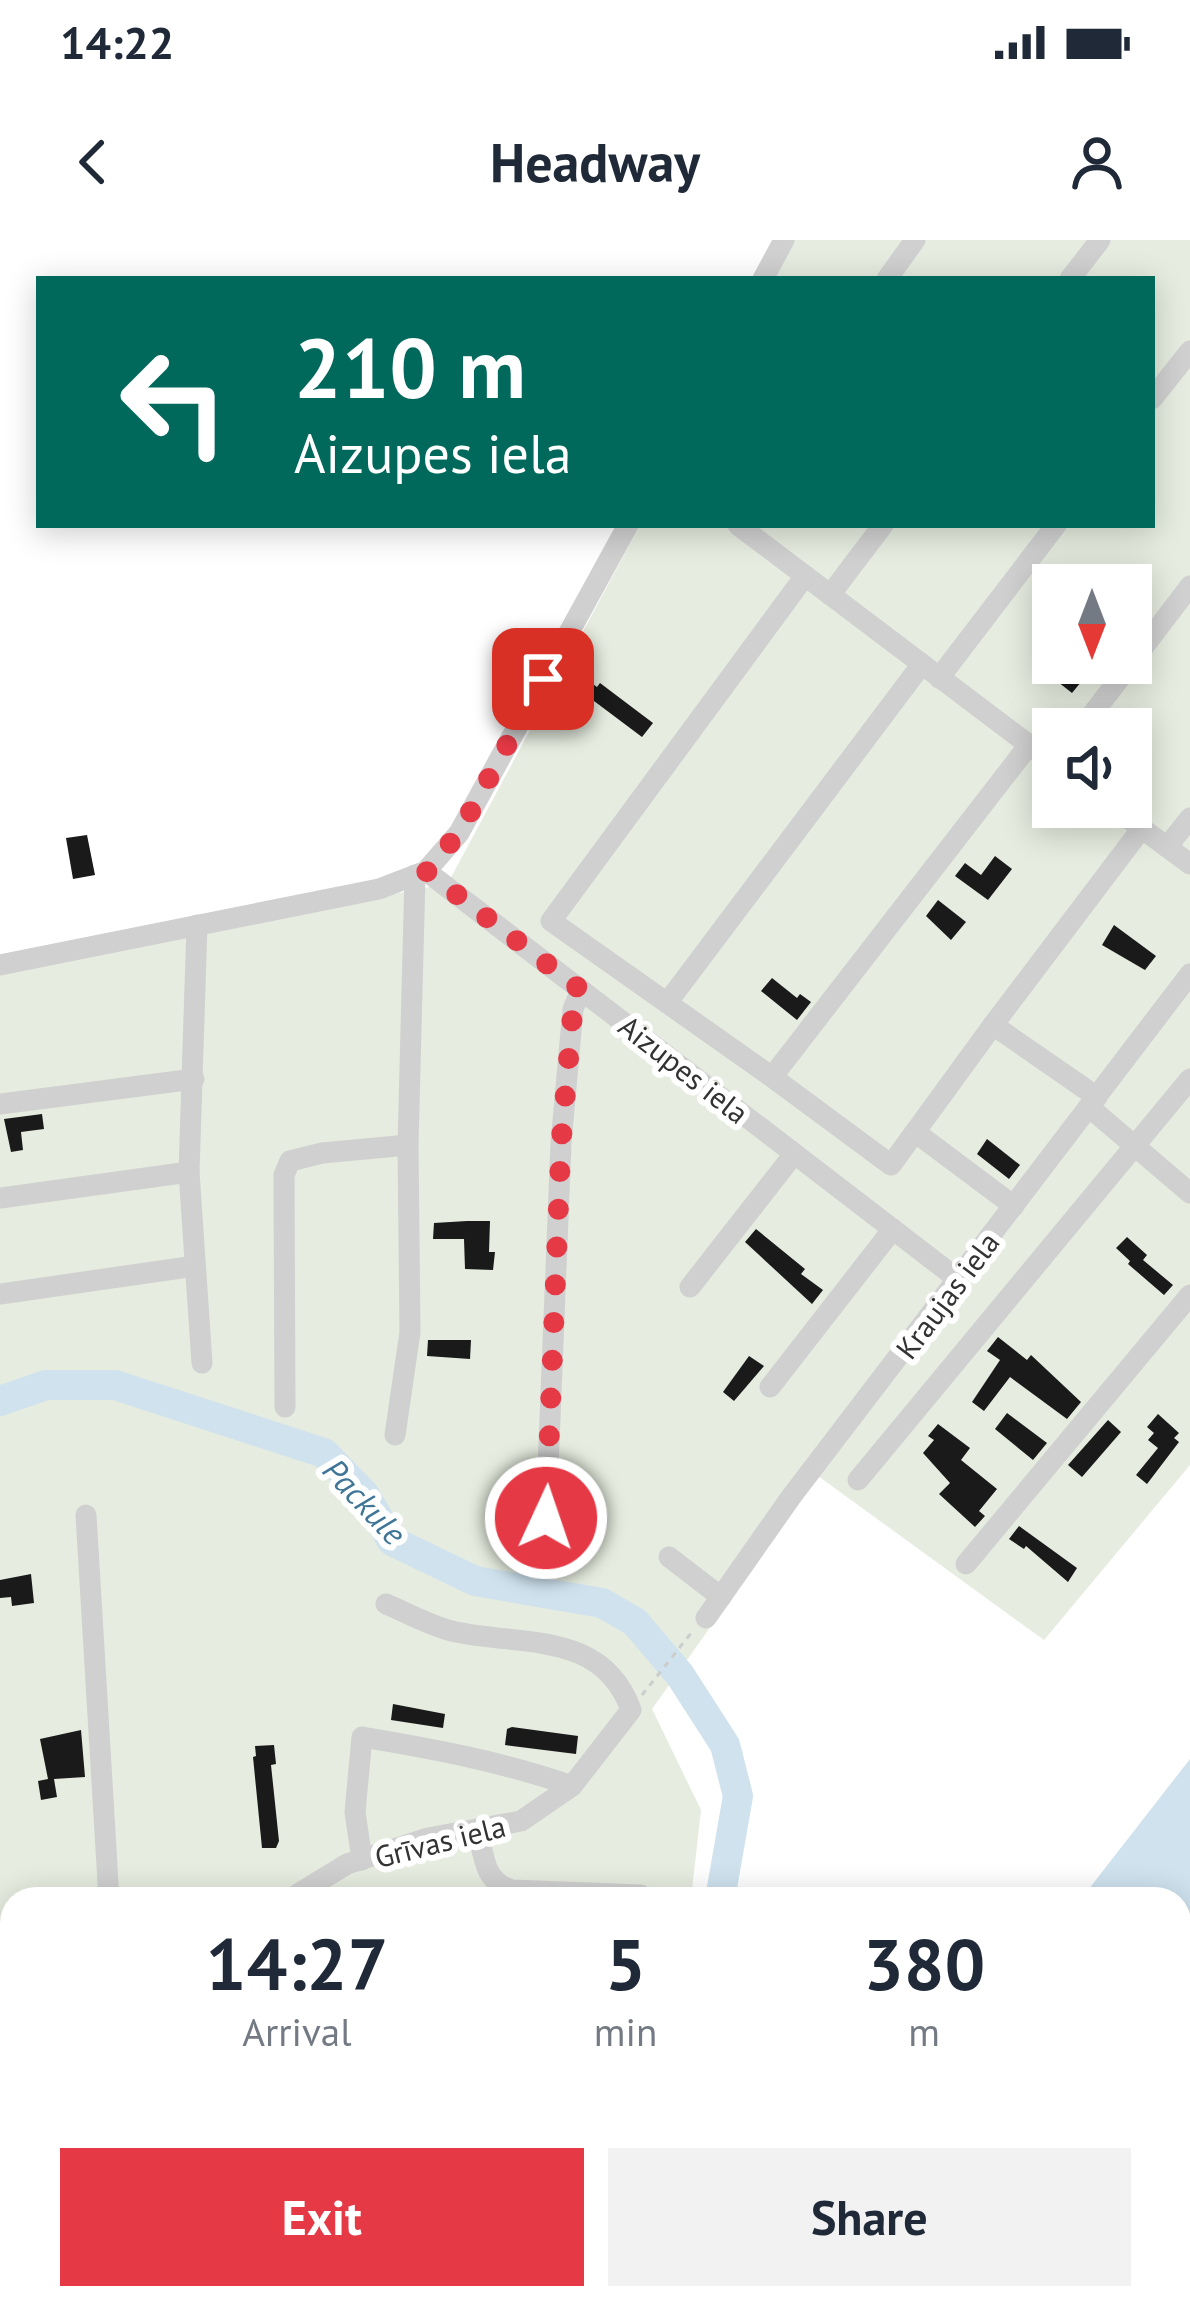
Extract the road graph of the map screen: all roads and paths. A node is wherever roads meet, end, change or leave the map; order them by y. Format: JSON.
{"nodes":[{"id":1,"x":784,"y":240,"type":"edge"},
{"id":2,"x":915,"y":240,"type":"edge"},
{"id":3,"x":1100,"y":240,"type":"edge"},
{"id":4,"x":765,"y":276,"type":"edge"},
{"id":5,"x":889,"y":276,"type":"edge"},
{"id":6,"x":1072,"y":276,"type":"edge"},
{"id":7,"x":1190,"y":351,"type":"edge"},
{"id":8,"x":1155,"y":395,"type":"edge"},
{"id":9,"x":626,"y":528,"type":"edge"},
{"id":10,"x":742,"y":528,"type":"edge"},
{"id":11,"x":881,"y":528,"type":"edge"},
{"id":12,"x":1053,"y":528,"type":"edge"},
{"id":13,"x":805,"y":576,"type":"junction"},
{"id":14,"x":1190,"y":586,"type":"edge"},
{"id":15,"x":830,"y":595,"type":"junction"},
{"id":16,"x":931,"y":671,"type":"junction"},
{"id":17,"x":1097,"y":708,"type":"edge"},
{"id":18,"x":1029,"y":745,"type":"junction"},
{"id":19,"x":1032,"y":747,"type":"edge"},
{"id":20,"x":1190,"y":818,"type":"edge"},
{"id":21,"x":1142,"y":829,"type":"joint"},
{"id":22,"x":1167,"y":848,"type":"junction"},
{"id":23,"x":1190,"y":864,"type":"edge"},
{"id":24,"x":421,"y":873,"type":"junction"},
{"id":25,"x":196,"y":926,"type":"junction"},
{"id":26,"x":0,"y":965,"type":"edge"},
{"id":27,"x":1190,"y":974,"type":"edge"},
{"id":28,"x":581,"y":990,"type":"junction"},
{"id":29,"x":667,"y":1003,"type":"junction"},
{"id":30,"x":993,"y":1024,"type":"junction"},
{"id":31,"x":772,"y":1077,"type":"junction"},
{"id":32,"x":194,"y":1078,"type":"junction"},
{"id":33,"x":1190,"y":1079,"type":"edge"},
{"id":34,"x":1093,"y":1102,"type":"junction"},
{"id":35,"x":0,"y":1104,"type":"edge"},
{"id":36,"x":915,"y":1132,"type":"junction"},
{"id":37,"x":408,"y":1145,"type":"junction"},
{"id":38,"x":1134,"y":1145,"type":"junction"},
{"id":39,"x":794,"y":1154,"type":"junction"},
{"id":40,"x":190,"y":1172,"type":"junction"},
{"id":41,"x":1190,"y":1193,"type":"edge"},
{"id":42,"x":0,"y":1198,"type":"edge"},
{"id":43,"x":1014,"y":1206,"type":"junction"},
{"id":44,"x":892,"y":1229,"type":"junction"},
{"id":45,"x":195,"y":1266,"type":"junction"},
{"id":46,"x":958,"y":1280,"type":"junction"},
{"id":47,"x":690,"y":1287,"type":"dead end"},
{"id":48,"x":0,"y":1294,"type":"edge"},
{"id":49,"x":1190,"y":1294,"type":"edge"},
{"id":50,"x":202,"y":1363,"type":"dead end"},
{"id":51,"x":770,"y":1387,"type":"dead end"},
{"id":52,"x":285,"y":1407,"type":"dead end"},
{"id":53,"x":395,"y":1436,"type":"dead end"},
{"id":54,"x":858,"y":1480,"type":"dead end"},
{"id":55,"x":86,"y":1515,"type":"dead end"},
{"id":56,"x":546,"y":1518,"type":"dead end"},
{"id":57,"x":669,"y":1557,"type":"dead end"},
{"id":58,"x":966,"y":1564,"type":"dead end"},
{"id":59,"x":721,"y":1597,"type":"junction"},
{"id":60,"x":386,"y":1604,"type":"dead end"},
{"id":61,"x":706,"y":1618,"type":"joint"},
{"id":62,"x":649,"y":1687,"type":"dead end"},
{"id":63,"x":572,"y":1786,"type":"junction"},
{"id":64,"x":478,"y":1831,"type":"junction"},
{"id":65,"x":362,"y":1860,"type":"junction"},
{"id":66,"x":108,"y":1887,"type":"edge"},
{"id":67,"x":305,"y":1887,"type":"edge"},
{"id":68,"x":501,"y":1887,"type":"edge"}],
"edges":[{"from":1,"to":4,"type":"street"},
{"from":2,"to":5,"type":"street"},
{"from":3,"to":6,"type":"street"},
{"from":7,"to":8,"type":"street"},
{"from":9,"to":24,"type":"street"},
{"from":10,"to":13,"type":"street"},
{"from":11,"to":15,"type":"street"},
{"from":12,"to":16,"type":"street"},
{"from":13,"to":15,"type":"street"},
{"from":13,"to":29,"type":"street"},
{"from":14,"to":17,"type":"street"},
{"from":15,"to":16,"type":"street"},
{"from":16,"to":18,"type":"street"},
{"from":16,"to":29,"type":"street"},
{"from":18,"to":19,"type":"street"},
{"from":18,"to":31,"type":"street"},
{"from":20,"to":22,"type":"street"},
{"from":21,"to":22,"type":"street"},
{"from":21,"to":30,"type":"street"},
{"from":22,"to":23,"type":"street"},
{"from":24,"to":25,"type":"street"},
{"from":24,"to":28,"type":"street","name":"Aizupes iela"},
{"from":24,"to":37,"type":"street"},
{"from":25,"to":26,"type":"street"},
{"from":25,"to":32,"type":"street"},
{"from":27,"to":34,"type":"street","name":"Kraujas iela"},
{"from":28,"to":39,"type":"street","name":"Aizupes iela"},
{"from":28,"to":56,"type":"street"},
{"from":29,"to":31,"type":"street"},
{"from":30,"to":34,"type":"street"},
{"from":30,"to":36,"type":"street"},
{"from":31,"to":36,"type":"street"},
{"from":32,"to":35,"type":"street"},
{"from":32,"to":40,"type":"street"},
{"from":33,"to":38,"type":"street"},
{"from":34,"to":38,"type":"street"},
{"from":34,"to":43,"type":"street","name":"Kraujas iela"},
{"from":36,"to":43,"type":"street"},
{"from":37,"to":52,"type":"street"},
{"from":37,"to":53,"type":"street"},
{"from":38,"to":41,"type":"street"},
{"from":38,"to":54,"type":"street"},
{"from":39,"to":44,"type":"street","name":"Aizupes iela"},
{"from":39,"to":47,"type":"street"},
{"from":40,"to":42,"type":"street"},
{"from":40,"to":45,"type":"street"},
{"from":43,"to":46,"type":"street","name":"Kraujas iela"},
{"from":44,"to":46,"type":"street","name":"Aizupes iela"},
{"from":44,"to":51,"type":"street"},
{"from":45,"to":48,"type":"street"},
{"from":45,"to":50,"type":"street"},
{"from":46,"to":59,"type":"street","name":"Kraujas iela"},
{"from":49,"to":58,"type":"street"},
{"from":55,"to":66,"type":"street"},
{"from":57,"to":59,"type":"street"},
{"from":59,"to":61,"type":"street","name":"Kraujas iela"},
{"from":60,"to":63,"type":"street","name":"Grīvas iela"},
{"from":61,"to":62,"type":"path"},
{"from":63,"to":64,"type":"street","name":"Grīvas iela"},
{"from":63,"to":65,"type":"street"},
{"from":64,"to":65,"type":"street","name":"Grīvas iela"},
{"from":64,"to":68,"type":"street"},
{"from":65,"to":67,"type":"street","name":"Grīvas iela"}]}
